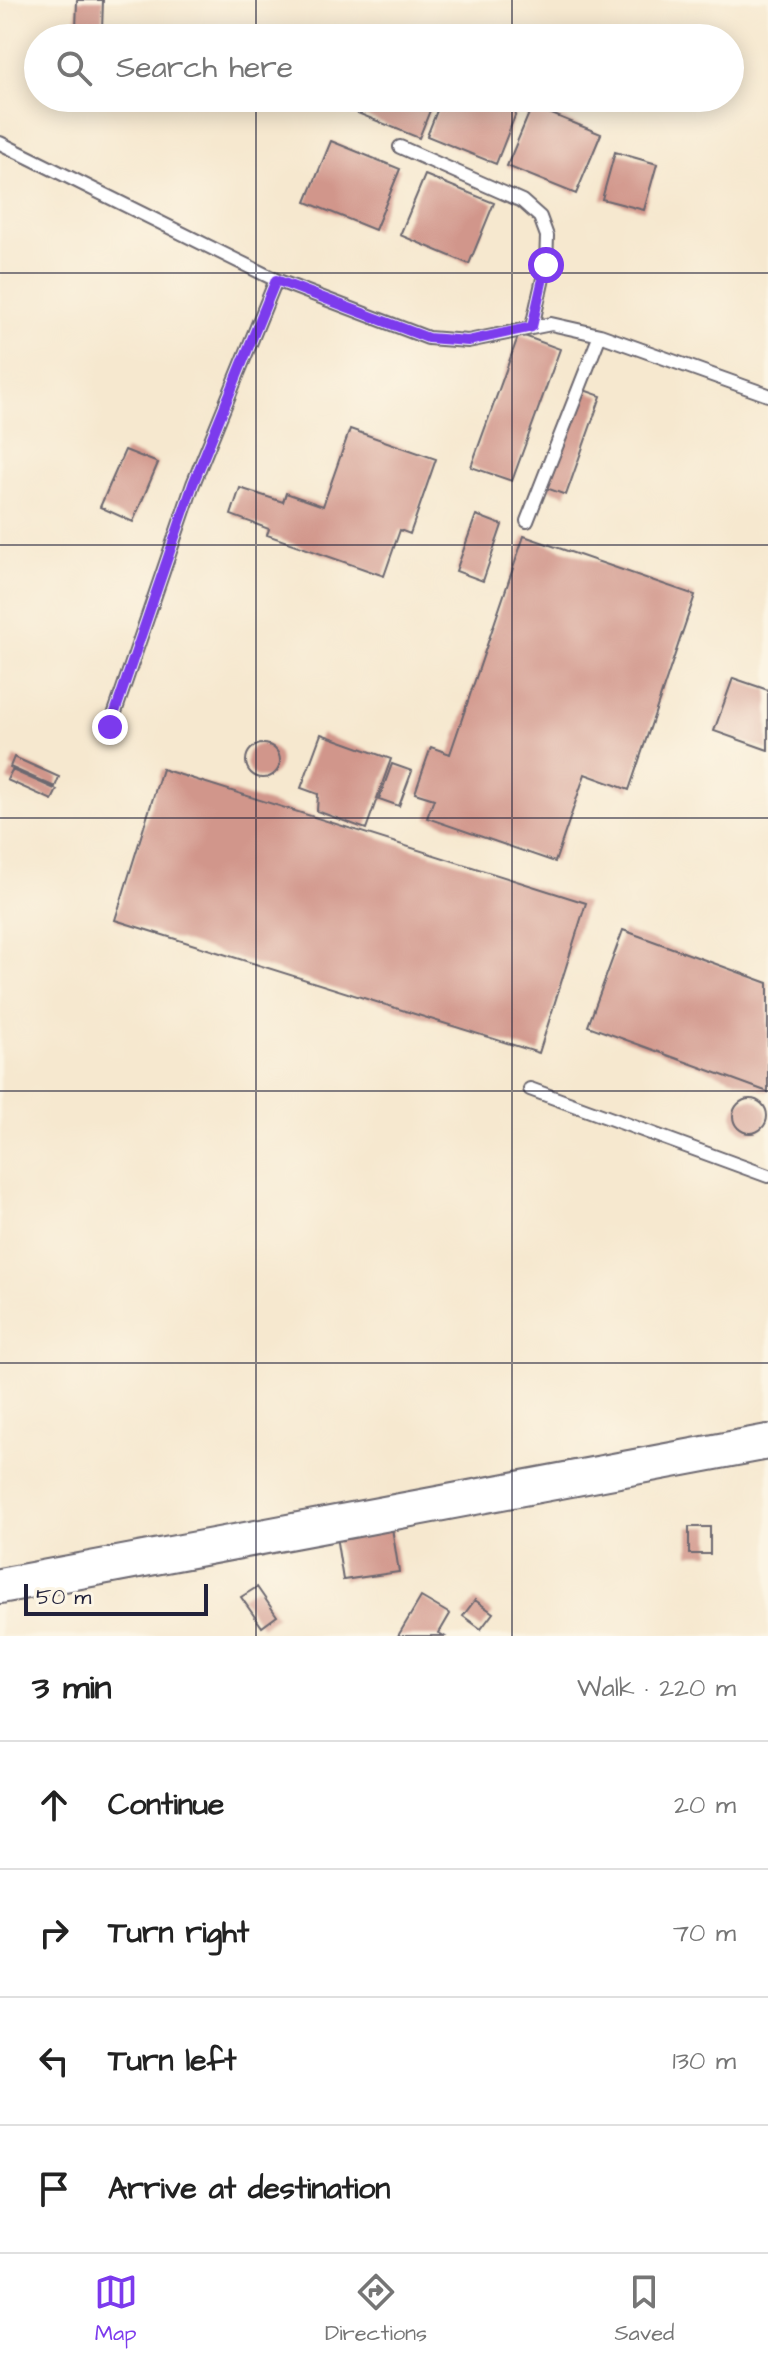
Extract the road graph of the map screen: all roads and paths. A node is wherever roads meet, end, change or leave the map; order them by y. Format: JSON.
{"nodes":[{"id":1,"x":0,"y":143,"type":"edge"},
{"id":2,"x":400,"y":147,"type":"dead end"},
{"id":3,"x":276,"y":280,"type":"junction"},
{"id":4,"x":532,"y":327,"type":"junction"},
{"id":5,"x":600,"y":335,"type":"junction"},
{"id":6,"x":768,"y":395,"type":"edge"},
{"id":7,"x":527,"y":521,"type":"dead end"},
{"id":8,"x":110,"y":727,"type":"dead end"},
{"id":9,"x":530,"y":1089,"type":"dead end"},
{"id":10,"x":768,"y":1176,"type":"edge"},
{"id":11,"x":768,"y":1442,"type":"edge"},
{"id":12,"x":0,"y":1586,"type":"edge"}],
"edges":[{"from":1,"to":3,"type":"lane"},
{"from":2,"to":4,"type":"lane"},
{"from":3,"to":4,"type":"lane"},
{"from":3,"to":8,"type":"lane"},
{"from":4,"to":5,"type":"lane"},
{"from":5,"to":6,"type":"lane"},
{"from":5,"to":7,"type":"lane"},
{"from":9,"to":10,"type":"lane"},
{"from":11,"to":12,"type":"street"}]}
